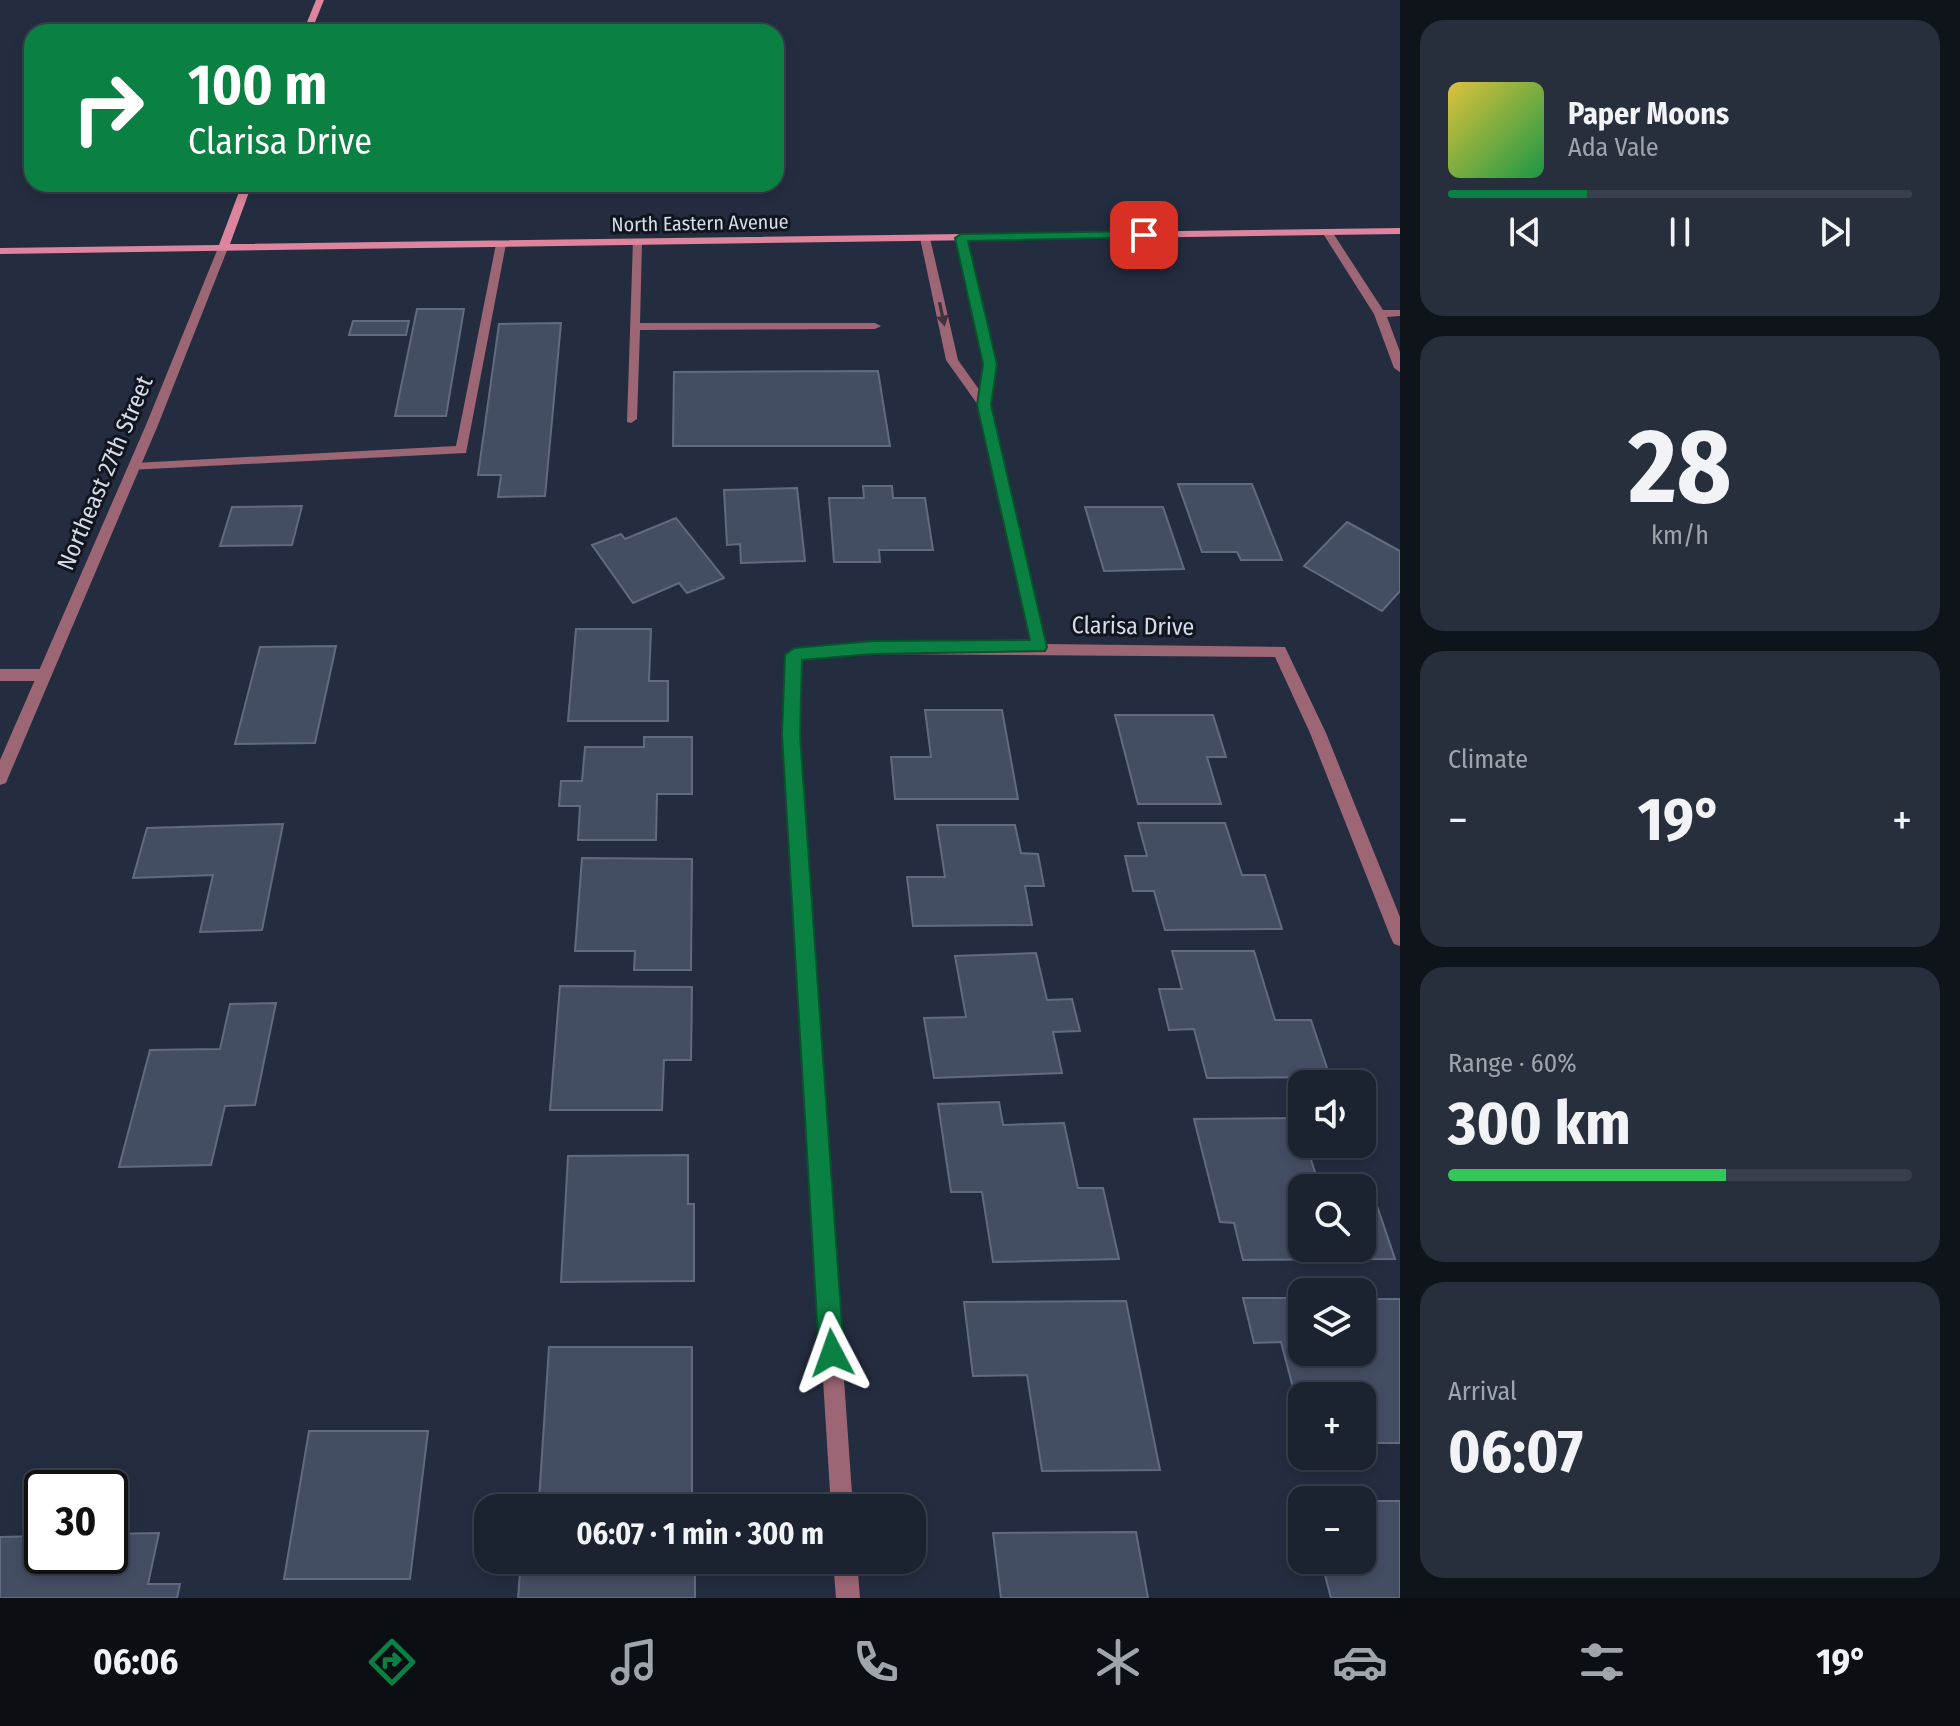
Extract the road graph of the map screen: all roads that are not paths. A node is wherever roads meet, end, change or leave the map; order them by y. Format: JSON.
{"nodes":[{"id":1,"x":320,"y":0,"type":"edge"},
{"id":2,"x":310,"y":24,"type":"edge"},
{"id":3,"x":244,"y":192,"type":"edge"},
{"id":4,"x":1400,"y":231,"type":"edge"},
{"id":5,"x":1327,"y":232,"type":"junction"},
{"id":6,"x":925,"y":238,"type":"junction"},
{"id":7,"x":961,"y":238,"type":"junction"},
{"id":8,"x":637,"y":242,"type":"junction"},
{"id":9,"x":501,"y":244,"type":"junction"},
{"id":10,"x":223,"y":248,"type":"junction"},
{"id":11,"x":0,"y":251,"type":"edge"},
{"id":12,"x":1400,"y":313,"type":"edge"},
{"id":13,"x":1380,"y":314,"type":"junction"},
{"id":14,"x":875,"y":326,"type":"dead end"},
{"id":15,"x":634,"y":327,"type":"junction"},
{"id":16,"x":1400,"y":368,"type":"edge"},
{"id":17,"x":984,"y":405,"type":"junction"},
{"id":18,"x":631,"y":419,"type":"dead end"},
{"id":19,"x":134,"y":467,"type":"junction"},
{"id":20,"x":1039,"y":647,"type":"junction"},
{"id":21,"x":0,"y":675,"type":"edge"},
{"id":22,"x":45,"y":675,"type":"junction"},
{"id":23,"x":0,"y":778,"type":"edge"},
{"id":24,"x":1400,"y":938,"type":"edge"},
{"id":25,"x":841,"y":1494,"type":"edge"},
{"id":26,"x":846,"y":1574,"type":"edge"},
{"id":27,"x":848,"y":1598,"type":"edge"}],
"edges":[{"from":1,"to":2,"type":"main road"},
{"from":3,"to":10,"type":"main road","name":"Northeast 27th Street"},
{"from":4,"to":5,"type":"main road","name":"North Eastern Avenue"},
{"from":5,"to":7,"type":"main road","name":"North Eastern Avenue"},
{"from":5,"to":13,"type":"street"},
{"from":6,"to":7,"type":"main road","name":"North Eastern Avenue"},
{"from":6,"to":8,"type":"main road","name":"North Eastern Avenue"},
{"from":6,"to":17,"type":"street","one_way":true},
{"from":7,"to":17,"type":"street"},
{"from":8,"to":9,"type":"main road","name":"North Eastern Avenue"},
{"from":8,"to":15,"type":"street"},
{"from":9,"to":10,"type":"main road","name":"North Eastern Avenue"},
{"from":9,"to":19,"type":"street"},
{"from":10,"to":11,"type":"main road","name":"North Eastern Avenue"},
{"from":10,"to":19,"type":"street","name":"Northeast 27th Street"},
{"from":12,"to":13,"type":"street"},
{"from":13,"to":16,"type":"street"},
{"from":14,"to":15,"type":"street"},
{"from":15,"to":18,"type":"street"},
{"from":17,"to":20,"type":"street"},
{"from":19,"to":22,"type":"street","name":"Northeast 27th Street"},
{"from":20,"to":24,"type":"street","name":"Clarisa Drive"},
{"from":20,"to":25,"type":"street","name":"Clarisa Drive"},
{"from":21,"to":22,"type":"street"},
{"from":22,"to":23,"type":"street","name":"Northeast 27th Street"},
{"from":26,"to":27,"type":"street"}]}
